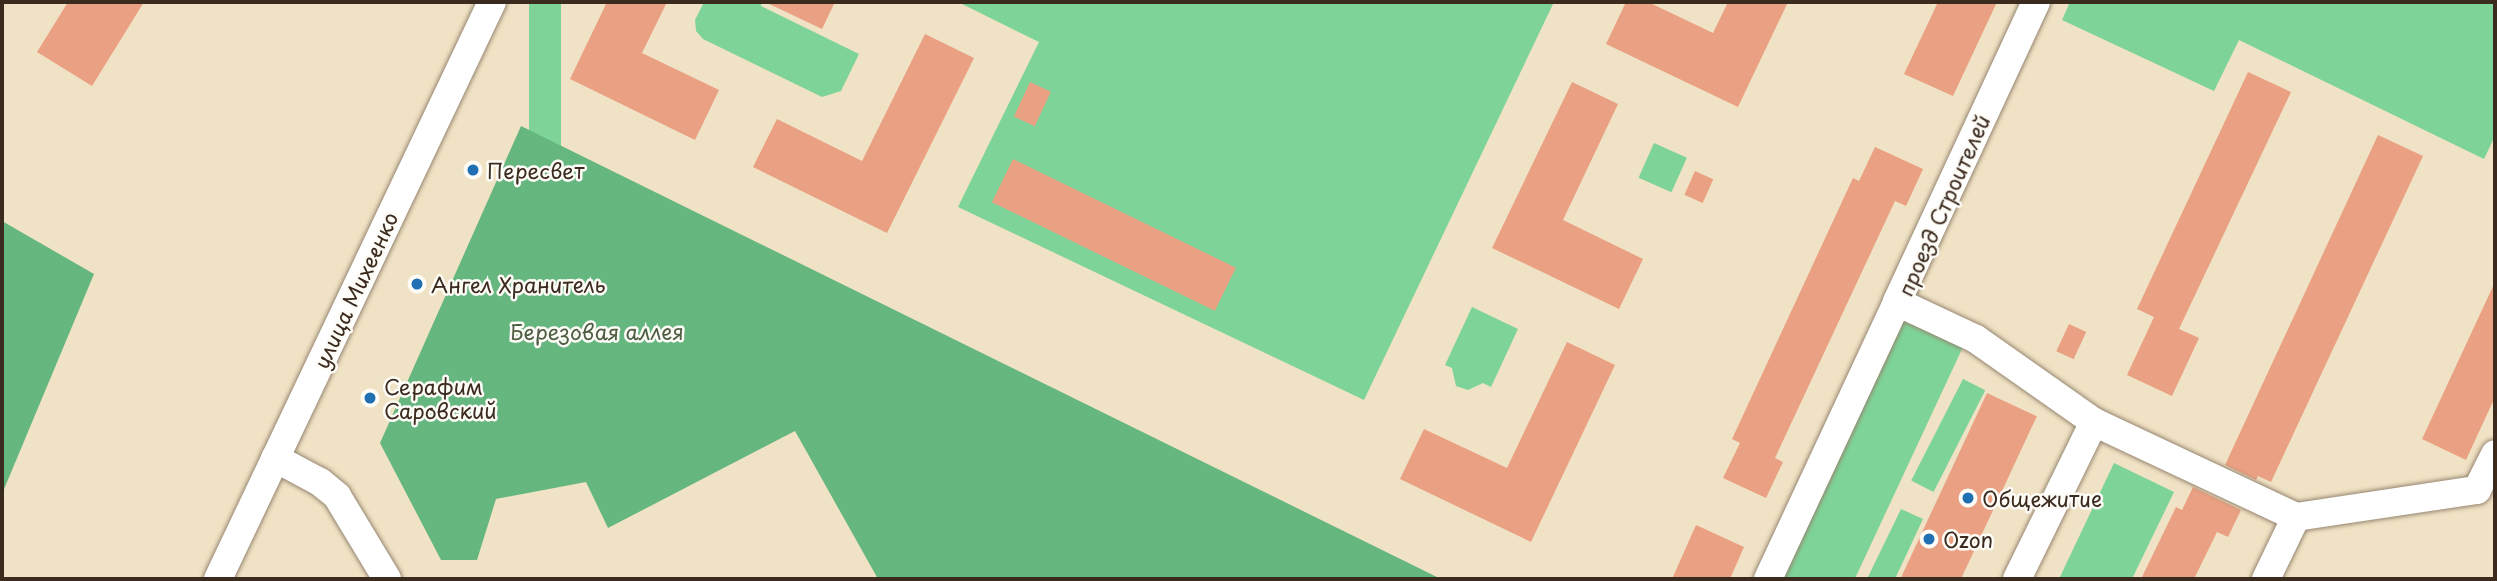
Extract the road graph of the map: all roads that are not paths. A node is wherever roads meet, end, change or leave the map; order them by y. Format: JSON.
{"nodes":[{"id":1,"x":492,"y":2,"type":"edge"},
{"id":2,"x":2036,"y":2,"type":"edge"},
{"id":3,"x":1897,"y":302,"type":"junction"},
{"id":4,"x":2094,"y":422,"type":"junction"},
{"id":5,"x":2495,"y":454,"type":"edge"},
{"id":6,"x":275,"y":458,"type":"junction"},
{"id":7,"x":2296,"y":517,"type":"junction"},
{"id":8,"x":218,"y":579,"type":"edge"},
{"id":9,"x":387,"y":579,"type":"edge"},
{"id":10,"x":1768,"y":579,"type":"edge"},
{"id":11,"x":2017,"y":579,"type":"edge"},
{"id":12,"x":2266,"y":579,"type":"edge"}],
"edges":[{"from":1,"to":6,"type":"street","name":"улица Михеенко"},
{"from":2,"to":3,"type":"street","name":"проезд Строителей"},
{"from":3,"to":4,"type":"street","name":"проезд Строителей"},
{"from":3,"to":10,"type":"street"},
{"from":4,"to":7,"type":"street","name":"проезд Строителей"},
{"from":4,"to":11,"type":"street"},
{"from":5,"to":7,"type":"street"},
{"from":6,"to":8,"type":"street","name":"улица Михеенко"},
{"from":6,"to":9,"type":"street"},
{"from":7,"to":12,"type":"street"}]}
